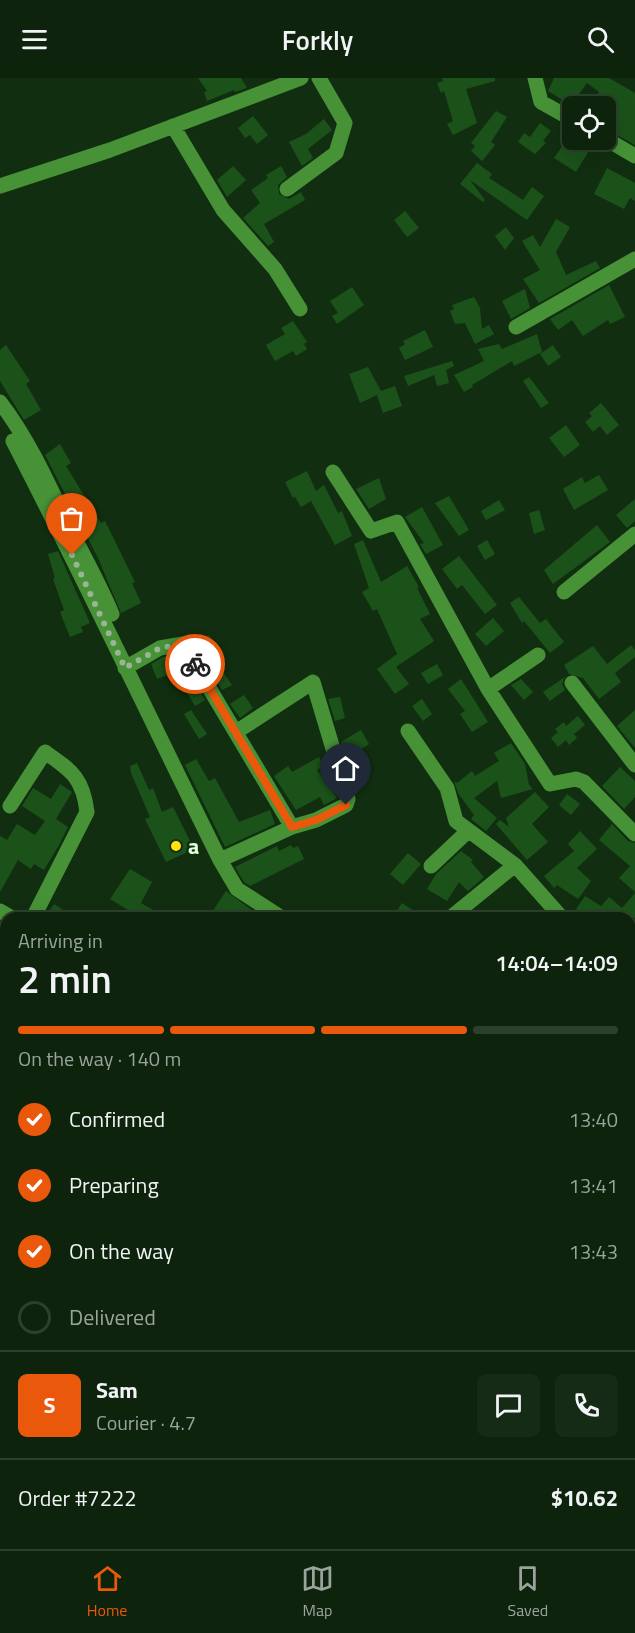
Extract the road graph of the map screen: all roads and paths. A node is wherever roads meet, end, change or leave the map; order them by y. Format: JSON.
{"nodes":[{"id":1,"x":301,"y":78,"type":"edge"},
{"id":2,"x":320,"y":78,"type":"edge"},
{"id":3,"x":536,"y":78,"type":"edge"},
{"id":4,"x":562,"y":114,"type":"edge"},
{"id":5,"x":173,"y":126,"type":"junction"},
{"id":6,"x":616,"y":145,"type":"edge"},
{"id":7,"x":635,"y":156,"type":"edge"},
{"id":8,"x":0,"y":186,"type":"edge"},
{"id":9,"x":287,"y":189,"type":"dead end"},
{"id":10,"x":635,"y":259,"type":"edge"},
{"id":11,"x":300,"y":309,"type":"dead end"},
{"id":12,"x":516,"y":327,"type":"dead end"},
{"id":13,"x":0,"y":402,"type":"edge"},
{"id":14,"x":13,"y":441,"type":"dead end"},
{"id":15,"x":333,"y":472,"type":"dead end"},
{"id":16,"x":635,"y":534,"type":"edge"},
{"id":17,"x":564,"y":592,"type":"dead end"},
{"id":18,"x":112,"y":614,"type":"dead end"},
{"id":19,"x":538,"y":655,"type":"dead end"},
{"id":20,"x":125,"y":668,"type":"junction"},
{"id":21,"x":572,"y":683,"type":"dead end"},
{"id":22,"x":489,"y":689,"type":"junction"},
{"id":23,"x":408,"y":731,"type":"dead end"},
{"id":24,"x":236,"y":732,"type":"junction"},
{"id":25,"x":635,"y":765,"type":"edge"},
{"id":26,"x":10,"y":806,"type":"dead end"},
{"id":27,"x":292,"y":827,"type":"junction"},
{"id":28,"x":468,"y":831,"type":"junction"},
{"id":29,"x":635,"y":834,"type":"edge"},
{"id":30,"x":220,"y":860,"type":"junction"},
{"id":31,"x":515,"y":865,"type":"junction"},
{"id":32,"x":430,"y":866,"type":"dead end"},
{"id":33,"x":36,"y":912,"type":"edge"},
{"id":34,"x":273,"y":912,"type":"edge"},
{"id":35,"x":457,"y":912,"type":"edge"},
{"id":36,"x":557,"y":912,"type":"edge"}],
"edges":[{"from":1,"to":5,"type":"street"},
{"from":2,"to":9,"type":"street"},
{"from":3,"to":4,"type":"street"},
{"from":5,"to":8,"type":"street"},
{"from":5,"to":11,"type":"street"},
{"from":6,"to":7,"type":"street"},
{"from":10,"to":12,"type":"street"},
{"from":13,"to":18,"type":"street"},
{"from":14,"to":20,"type":"street"},
{"from":15,"to":22,"type":"street"},
{"from":16,"to":17,"type":"street"},
{"from":19,"to":22,"type":"street"},
{"from":20,"to":24,"type":"street"},
{"from":20,"to":30,"type":"street"},
{"from":21,"to":25,"type":"street"},
{"from":22,"to":29,"type":"street"},
{"from":23,"to":28,"type":"street"},
{"from":24,"to":27,"type":"street"},
{"from":24,"to":27,"type":"street"},
{"from":26,"to":33,"type":"street"},
{"from":27,"to":30,"type":"street"},
{"from":28,"to":31,"type":"street"},
{"from":28,"to":32,"type":"street"},
{"from":30,"to":34,"type":"street"},
{"from":31,"to":35,"type":"street"},
{"from":31,"to":36,"type":"street"}]}
